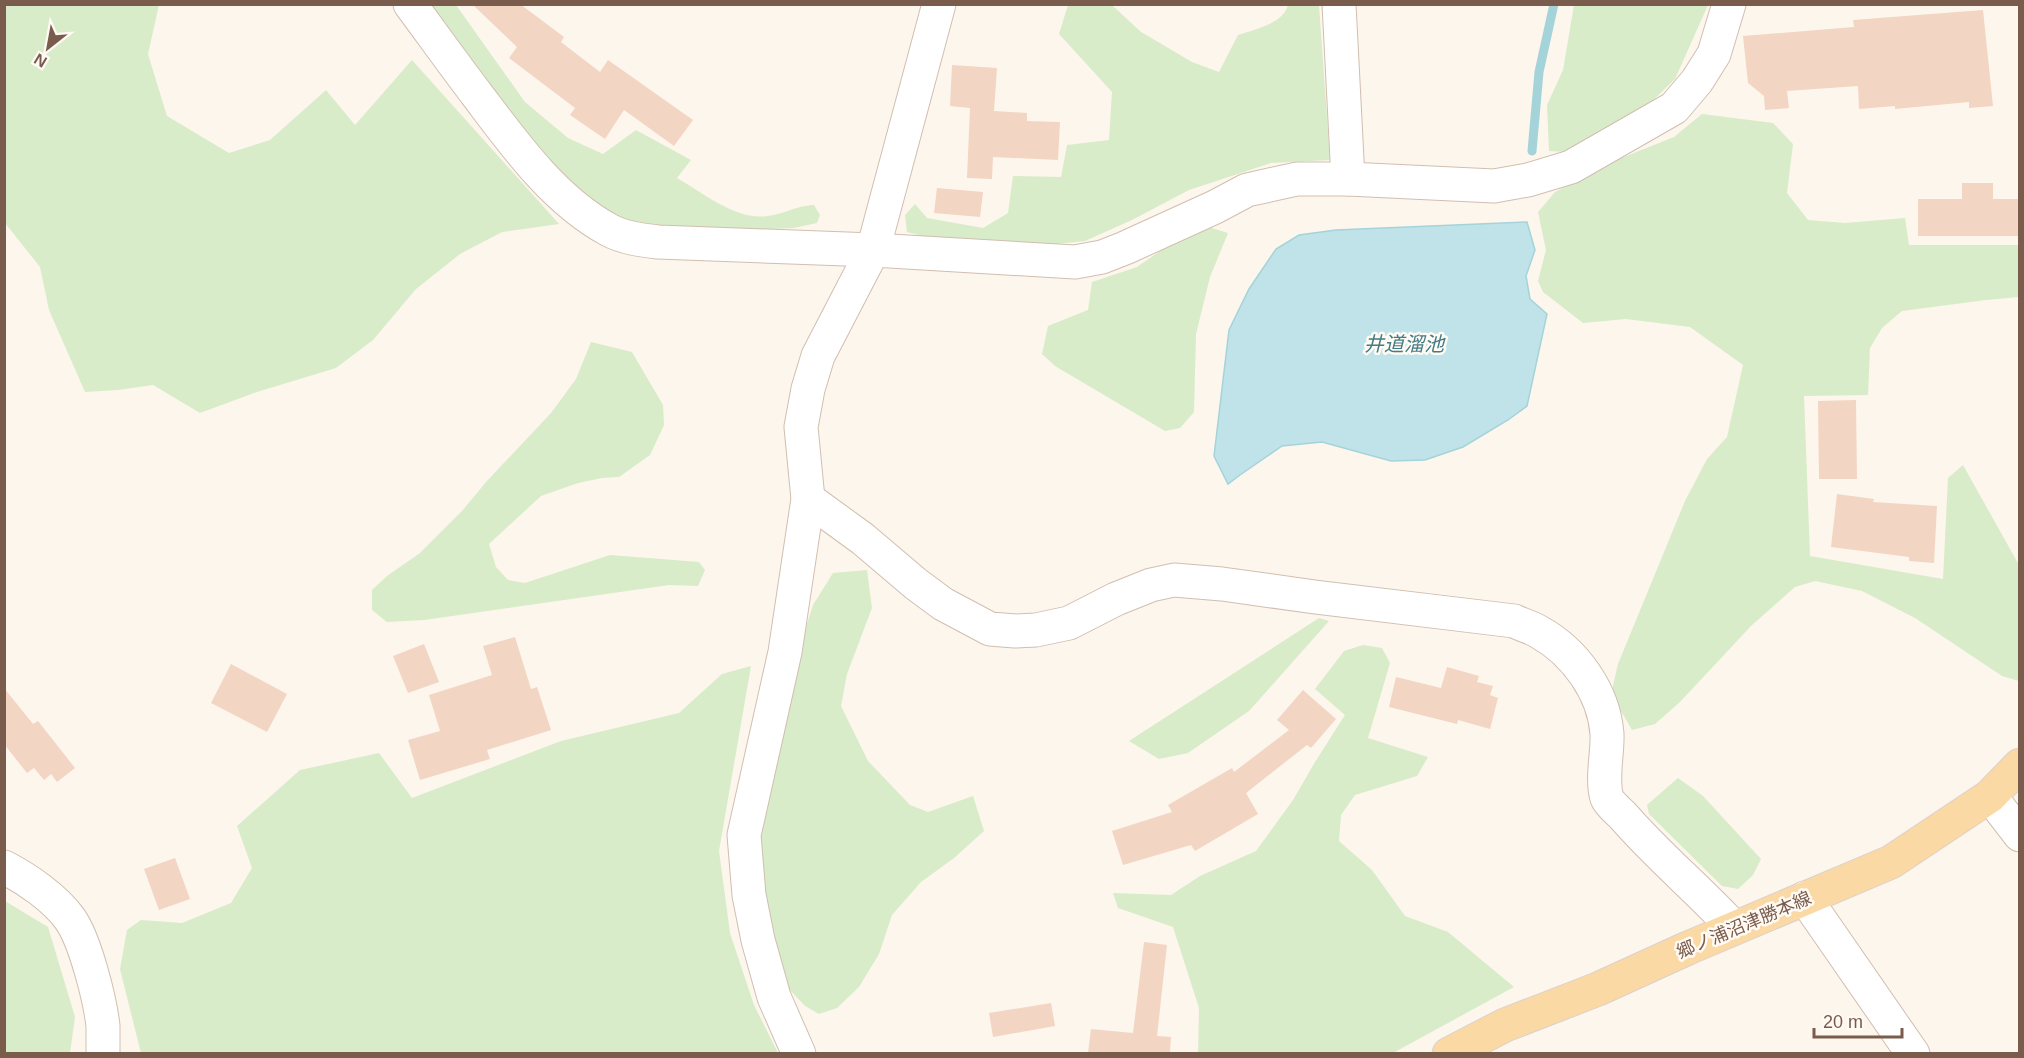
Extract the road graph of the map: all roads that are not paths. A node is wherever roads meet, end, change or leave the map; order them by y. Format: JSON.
{"nodes":[{"id":1,"x":410,"y":4,"type":"edge"},
{"id":2,"x":939,"y":4,"type":"edge"},
{"id":3,"x":1339,"y":4,"type":"edge"},
{"id":4,"x":1729,"y":4,"type":"edge"},
{"id":5,"x":1348,"y":179,"type":"junction"},
{"id":6,"x":873,"y":250,"type":"junction"},
{"id":7,"x":808,"y":499,"type":"junction"},
{"id":8,"x":2019,"y":765,"type":"edge"},
{"id":9,"x":1990,"y":796,"type":"junction"},
{"id":10,"x":2019,"y":835,"type":"edge"},
{"id":11,"x":4,"y":867,"type":"edge"},
{"id":12,"x":1805,"y":898,"type":"junction"},
{"id":13,"x":1734,"y":928,"type":"junction"},
{"id":14,"x":103,"y":1053,"type":"edge"},
{"id":15,"x":799,"y":1053,"type":"edge"},
{"id":16,"x":1449,"y":1053,"type":"edge"},
{"id":17,"x":1913,"y":1053,"type":"edge"}],
"edges":[{"from":1,"to":6,"type":"street"},
{"from":2,"to":6,"type":"street"},
{"from":3,"to":5,"type":"street"},
{"from":4,"to":5,"type":"street"},
{"from":5,"to":6,"type":"street"},
{"from":6,"to":7,"type":"street"},
{"from":7,"to":13,"type":"street"},
{"from":7,"to":15,"type":"street"},
{"from":8,"to":9,"type":"main road","name":"郷ノ浦沼津勝本線"},
{"from":9,"to":10,"type":"street"},
{"from":9,"to":12,"type":"main road","name":"郷ノ浦沼津勝本線"},
{"from":11,"to":14,"type":"street"},
{"from":12,"to":13,"type":"main road","name":"郷ノ浦沼津勝本線"},
{"from":12,"to":17,"type":"street"},
{"from":13,"to":16,"type":"main road","name":"郷ノ浦沼津勝本線"}]}
